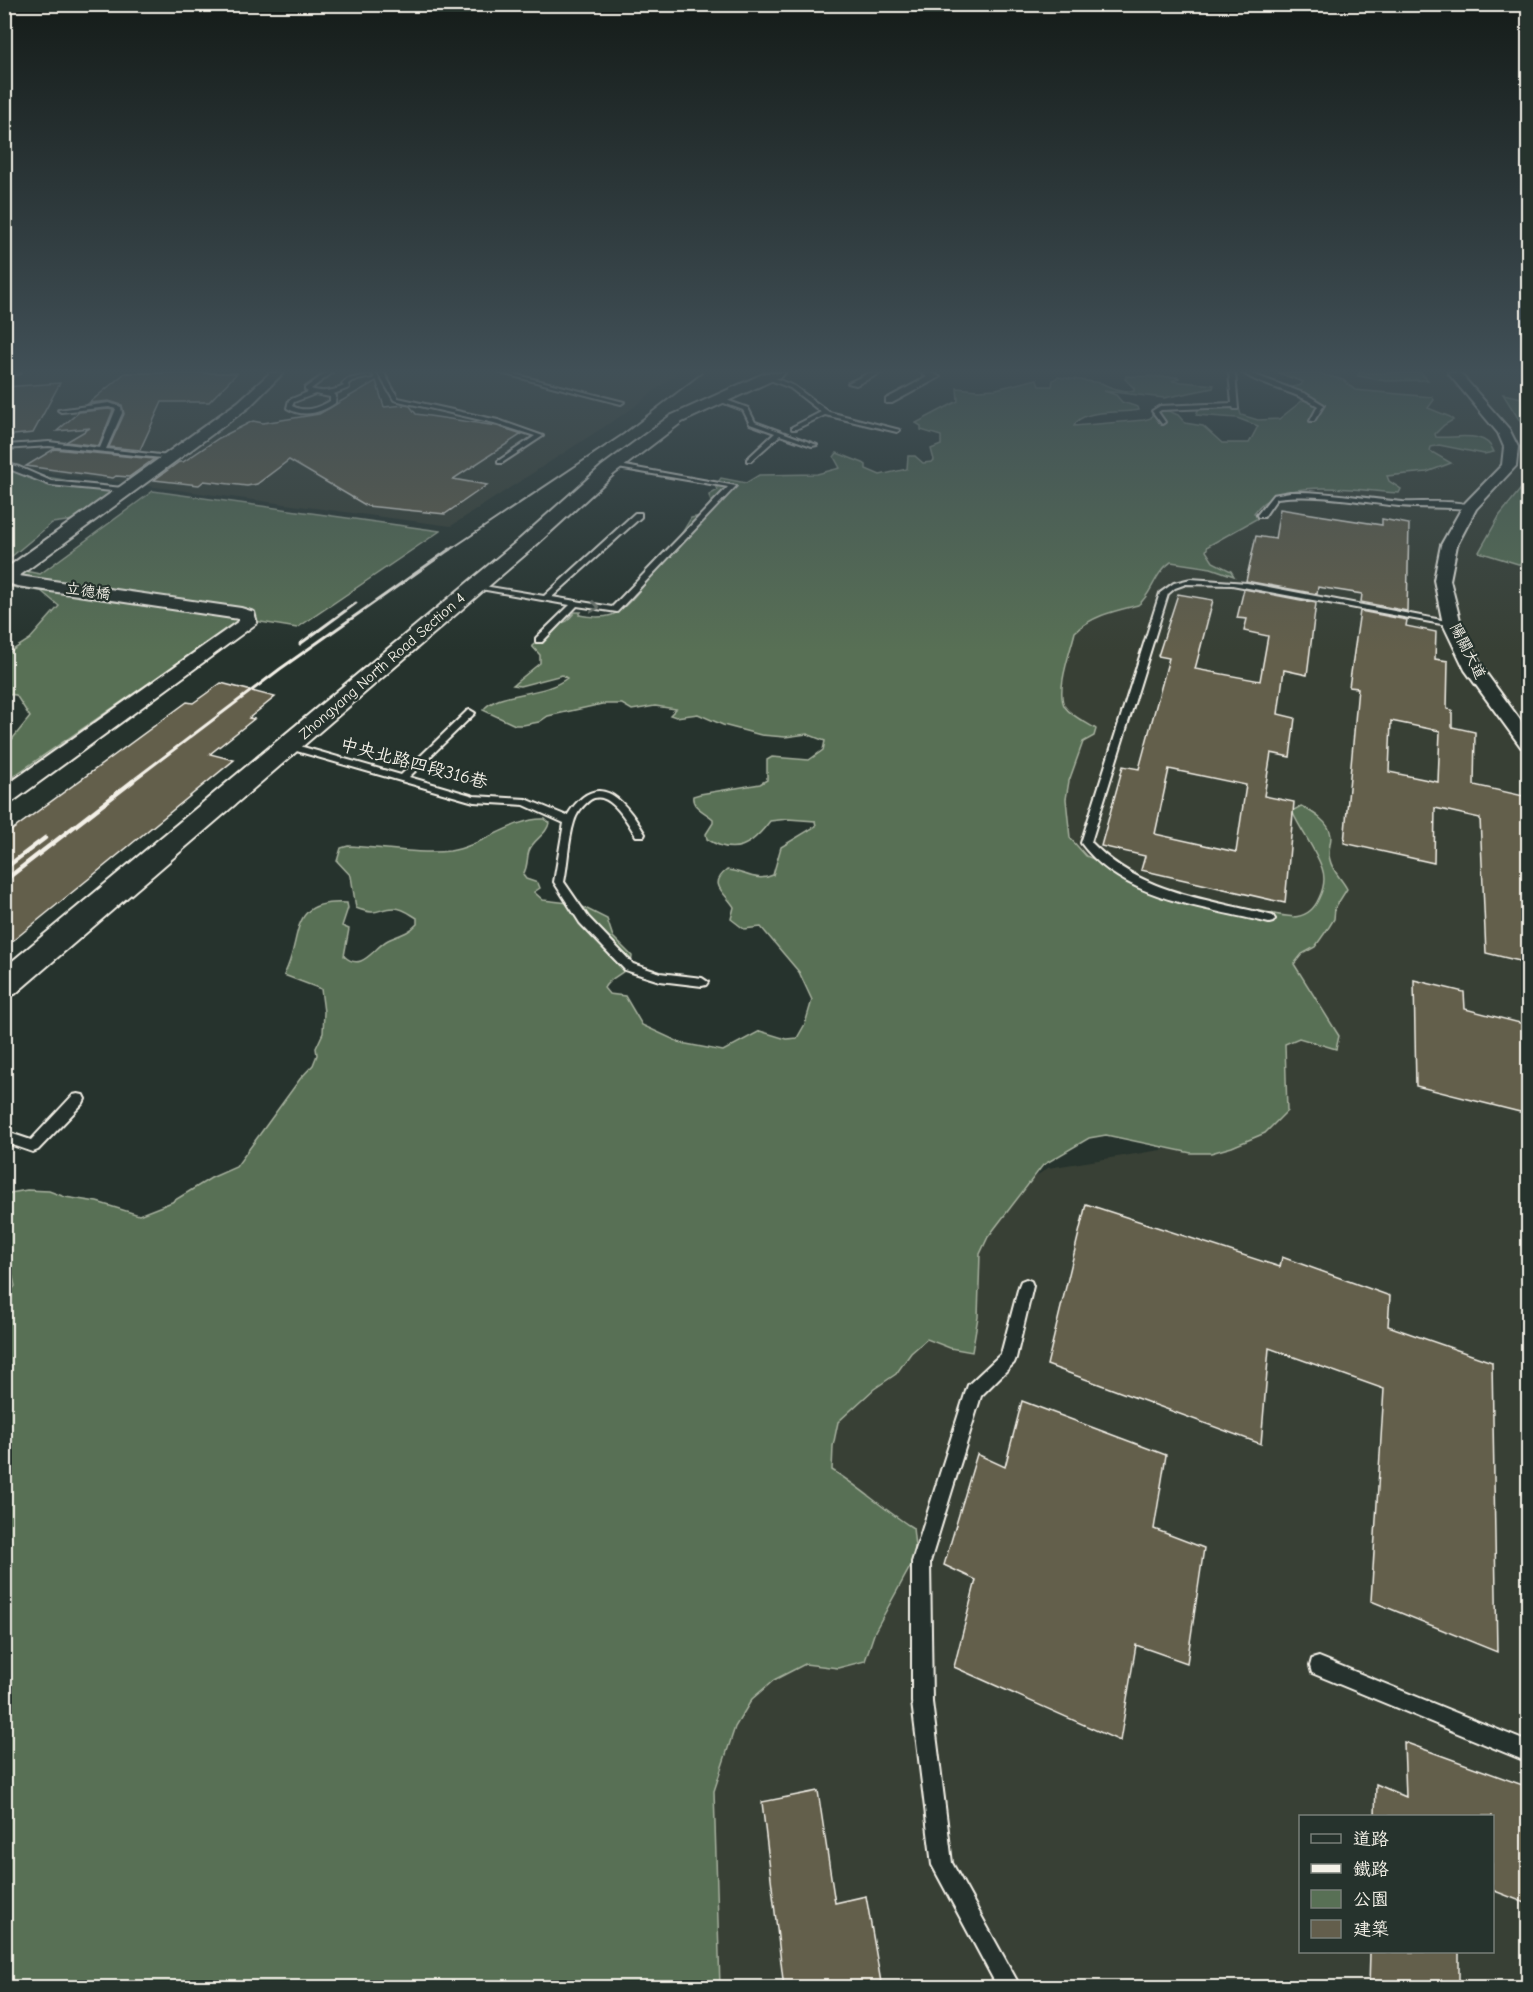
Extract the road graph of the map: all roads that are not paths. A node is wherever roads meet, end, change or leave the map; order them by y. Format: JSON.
{"nodes":[{"id":1,"x":15,"y":466,"type":"edge"},
{"id":2,"x":158,"y":466,"type":"edge"},
{"id":3,"x":614,"y":466,"type":"joint"},
{"id":4,"x":1509,"y":466,"type":"edge"},
{"id":5,"x":123,"y":490,"type":"junction"},
{"id":6,"x":1469,"y":507,"type":"junction"},
{"id":7,"x":638,"y":515,"type":"dead end"},
{"id":8,"x":1261,"y":515,"type":"dead end"},
{"id":9,"x":475,"y":586,"type":"junction"},
{"id":10,"x":546,"y":598,"type":"junction"},
{"id":11,"x":575,"y":604,"type":"junction"},
{"id":12,"x":1452,"y":624,"type":"junction"},
{"id":13,"x":539,"y":640,"type":"dead end"},
{"id":14,"x":470,"y":713,"type":"dead end"},
{"id":15,"x":1528,"y":743,"type":"edge"},
{"id":16,"x":289,"y":746,"type":"junction"},
{"id":17,"x":402,"y":779,"type":"junction"},
{"id":18,"x":4,"y":796,"type":"edge"},
{"id":19,"x":569,"y":821,"type":"junction"},
{"id":20,"x":640,"y":834,"type":"dead end"},
{"id":21,"x":1269,"y":919,"type":"dead end"},
{"id":22,"x":702,"y":982,"type":"dead end"},
{"id":23,"x":4,"y":986,"type":"edge"},
{"id":24,"x":78,"y":1099,"type":"dead end"},
{"id":25,"x":4,"y":1136,"type":"edge"},
{"id":26,"x":1026,"y":1286,"type":"dead end"},
{"id":27,"x":1319,"y":1666,"type":"dead end"},
{"id":28,"x":1528,"y":1752,"type":"edge"},
{"id":29,"x":1010,"y":1988,"type":"edge"}],
"edges":[{"from":1,"to":5,"type":"lane"},
{"from":2,"to":5,"type":"street"},
{"from":3,"to":9,"type":"street","name":"Zhongyang North Road Section 4"},
{"from":11,"to":3,"type":"lane","one_way":true},
{"from":4,"to":6,"type":"street","name":"陽關大道"},
{"from":5,"to":18,"type":"street","name":"立德橋"},
{"from":6,"to":8,"type":"lane"},
{"from":6,"to":12,"type":"street","name":"陽關大道"},
{"from":7,"to":10,"type":"lane"},
{"from":9,"to":10,"type":"lane"},
{"from":9,"to":16,"type":"street","name":"Zhongyang North Road Section 4"},
{"from":10,"to":11,"type":"lane"},
{"from":11,"to":13,"type":"lane"},
{"from":12,"to":15,"type":"street","name":"陽關大道"},
{"from":12,"to":21,"type":"lane"},
{"from":14,"to":17,"type":"lane"},
{"from":16,"to":17,"type":"lane","name":"中央北路四段316巷"},
{"from":16,"to":23,"type":"street","name":"Zhongyang North Road Section 4"},
{"from":17,"to":19,"type":"lane","name":"中央北路四段316巷"},
{"from":19,"to":20,"type":"lane"},
{"from":19,"to":22,"type":"lane"},
{"from":24,"to":25,"type":"lane"},
{"from":26,"to":29,"type":"lane"},
{"from":27,"to":28,"type":"lane"}]}
